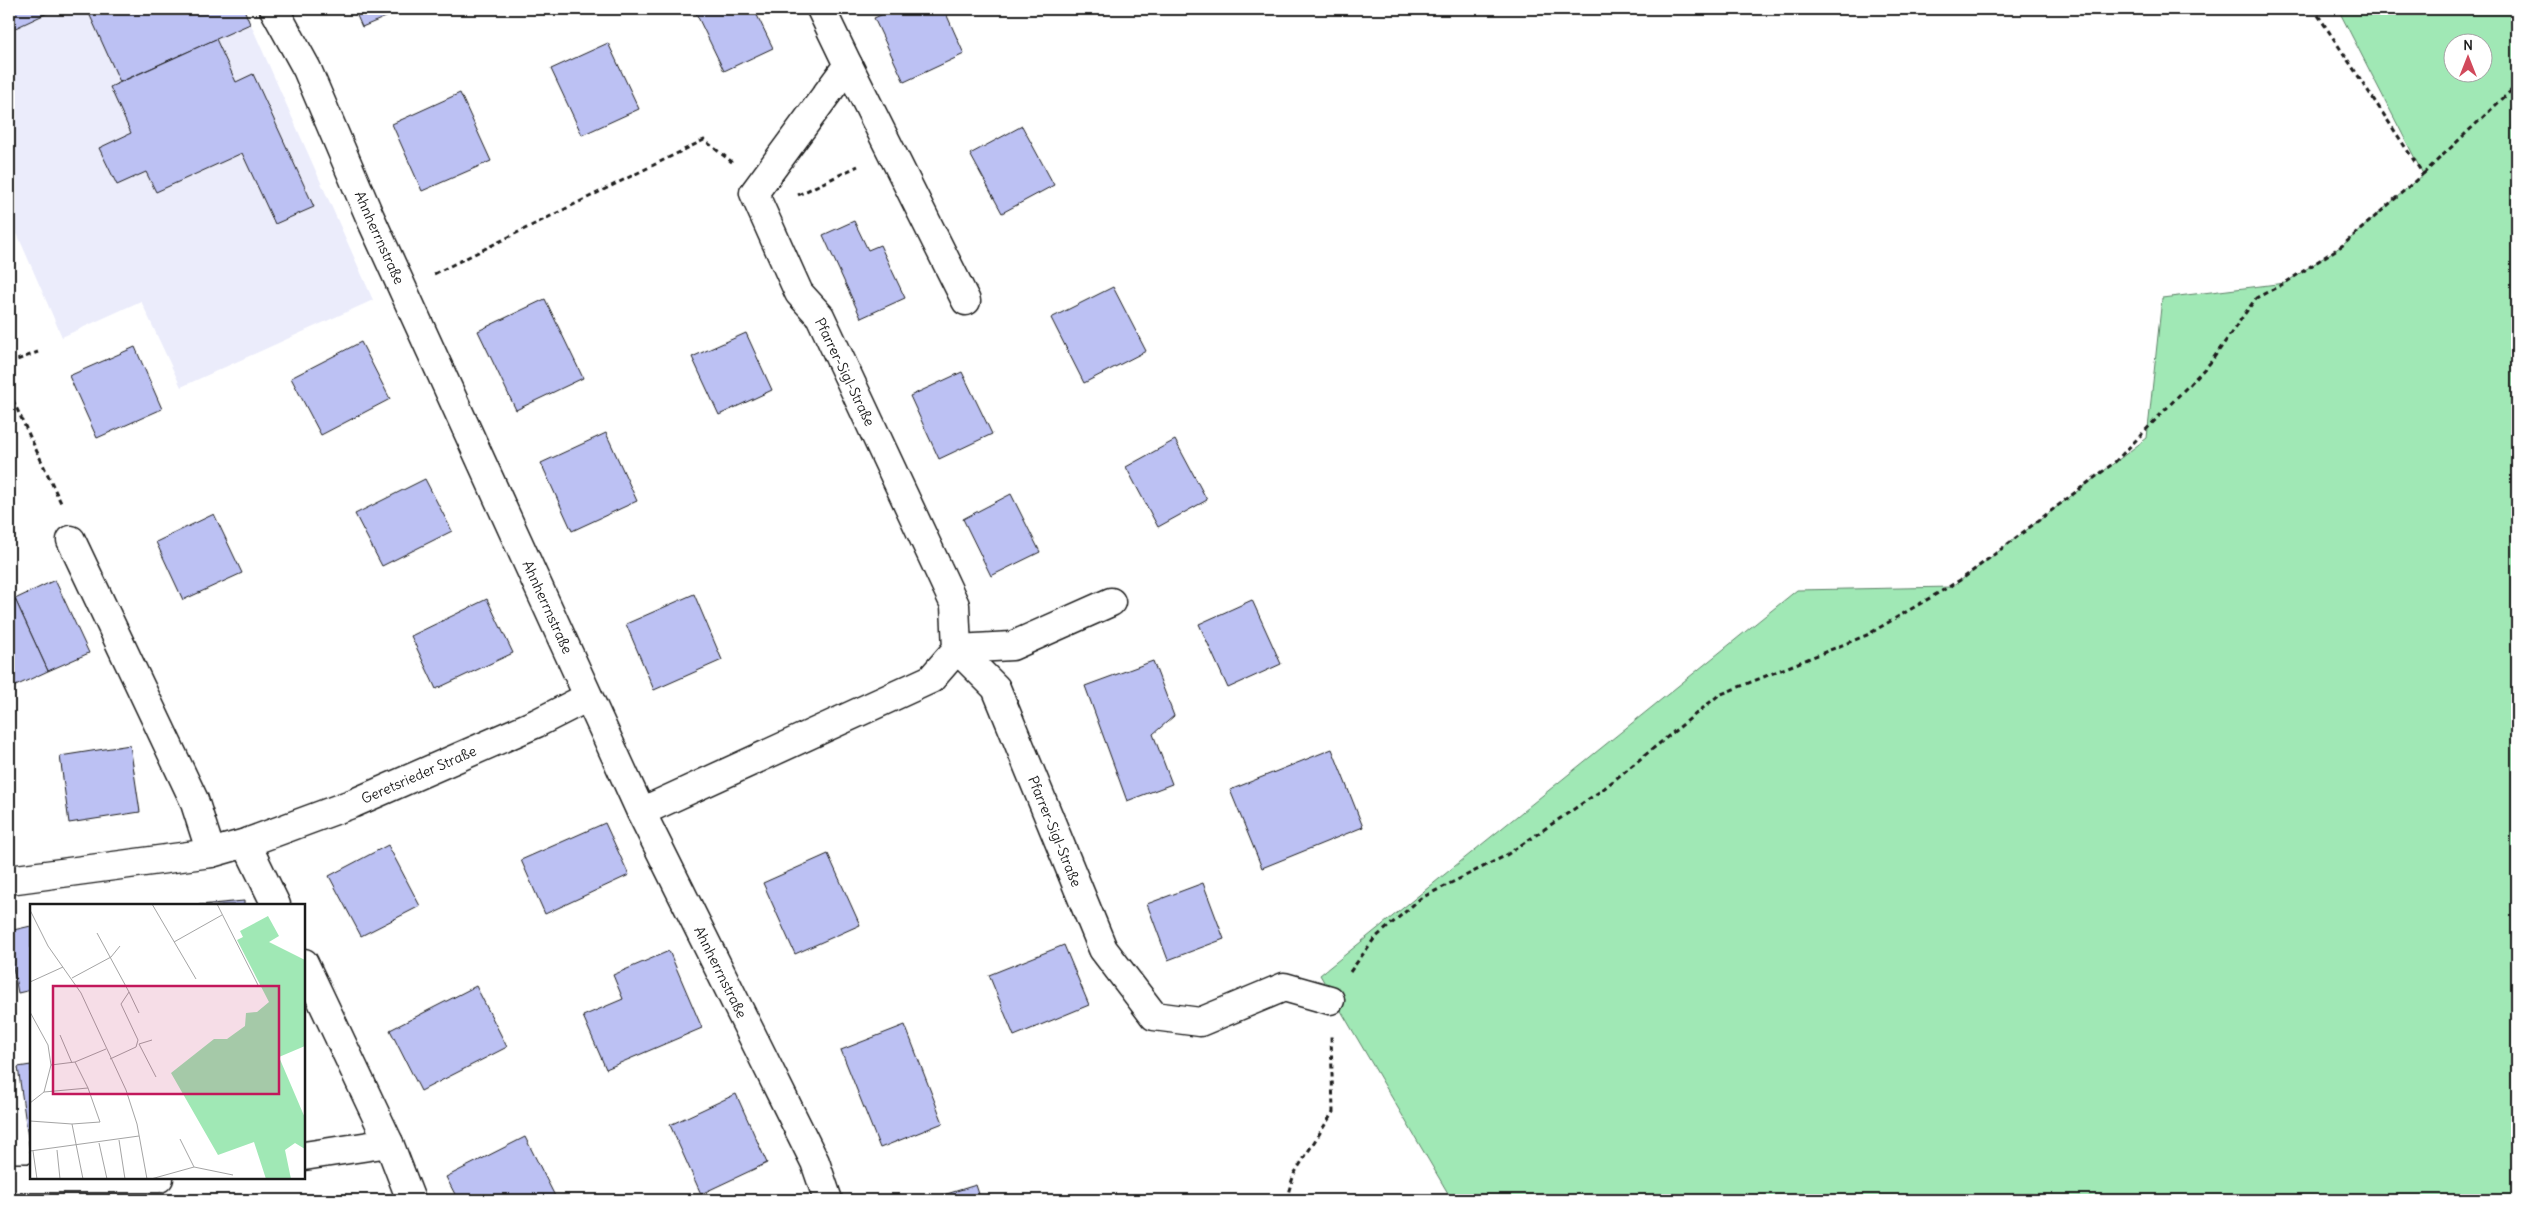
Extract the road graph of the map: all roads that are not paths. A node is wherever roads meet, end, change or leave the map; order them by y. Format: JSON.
{"nodes":[{"id":1,"x":274,"y":9,"type":"edge"},
{"id":2,"x":821,"y":9,"type":"edge"},
{"id":3,"x":848,"y":65,"type":"junction"},
{"id":4,"x":966,"y":301,"type":"dead end"},
{"id":5,"x":71,"y":540,"type":"road end"},
{"id":6,"x":1111,"y":602,"type":"dead end"},
{"id":7,"x":957,"y":649,"type":"junction"},
{"id":8,"x":588,"y":697,"type":"junction"},
{"id":9,"x":641,"y":812,"type":"junction"},
{"id":10,"x":246,"y":842,"type":"junction"},
{"id":11,"x":211,"y":853,"type":"junction"},
{"id":12,"x":9,"y":880,"type":"edge"},
{"id":13,"x":276,"y":904,"type":"edge"},
{"id":14,"x":305,"y":965,"type":"edge"},
{"id":15,"x":1330,"y":1000,"type":"road end"},
{"id":16,"x":389,"y":1143,"type":"junction"},
{"id":17,"x":305,"y":1156,"type":"edge"},
{"id":18,"x":9,"y":1178,"type":"edge"},
{"id":19,"x":30,"y":1178,"type":"edge"},
{"id":20,"x":411,"y":1200,"type":"edge"},
{"id":21,"x":828,"y":1200,"type":"edge"}],
"edges":[{"from":1,"to":8,"type":"street","name":"Ahnherrnstraße"},
{"from":2,"to":3,"type":"street"},
{"from":3,"to":4,"type":"street"},
{"from":3,"to":7,"type":"street","name":"Pfarrer-Sigl-Straße"},
{"from":5,"to":11,"type":"street"},
{"from":6,"to":7,"type":"street"},
{"from":7,"to":9,"type":"street"},
{"from":7,"to":15,"type":"street","name":"Pfarrer-Sigl-Straße"},
{"from":8,"to":9,"type":"street","name":"Ahnherrnstraße"},
{"from":8,"to":10,"type":"street","name":"Geretsrieder Straße"},
{"from":9,"to":21,"type":"street","name":"Ahnherrnstraße"},
{"from":10,"to":11,"type":"street","name":"Geretsrieder Straße"},
{"from":10,"to":13,"type":"street"},
{"from":11,"to":12,"type":"street","name":"Geretsrieder Straße"},
{"from":14,"to":16,"type":"street"},
{"from":16,"to":17,"type":"street"},
{"from":16,"to":20,"type":"street"},
{"from":18,"to":19,"type":"street"}]}
